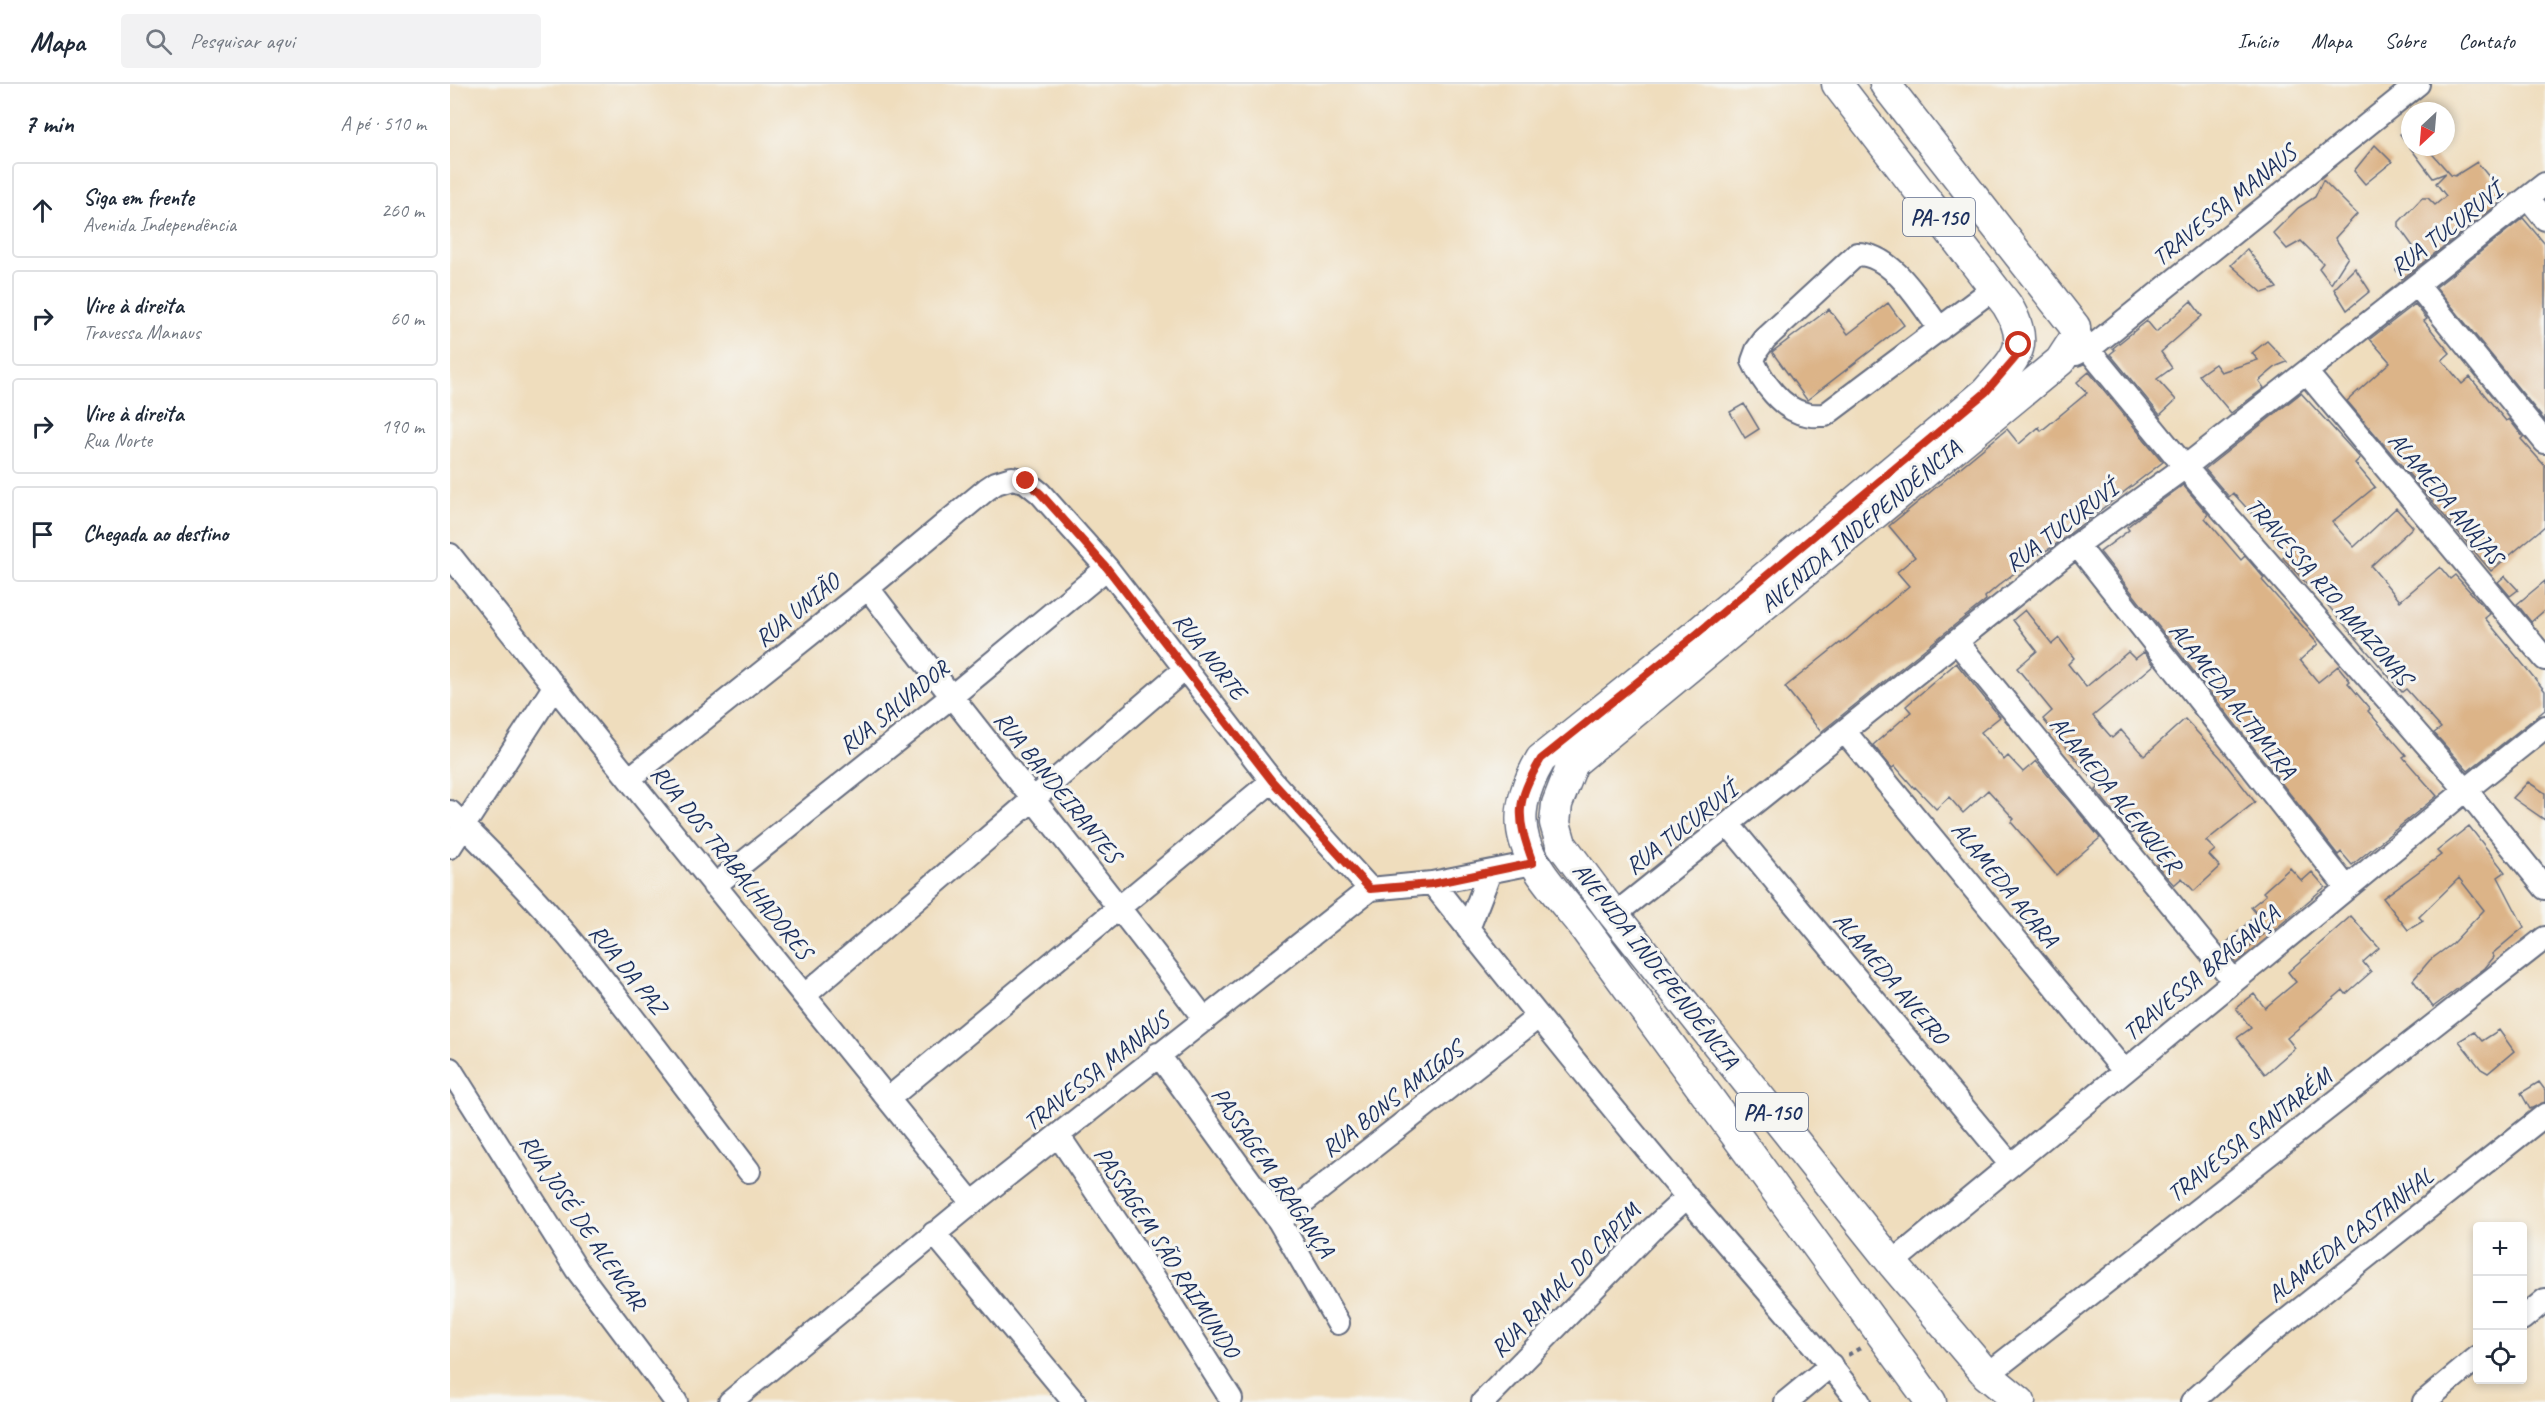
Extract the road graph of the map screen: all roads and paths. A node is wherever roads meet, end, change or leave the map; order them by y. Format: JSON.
{"nodes":[{"id":1,"x":1837,"y":84,"type":"edge"},
{"id":2,"x":1884,"y":84,"type":"edge"},
{"id":3,"x":2418,"y":84,"type":"edge"},
{"id":4,"x":2537,"y":192,"type":"edge"},
{"id":5,"x":2545,"y":219,"type":"edge"},
{"id":6,"x":2417,"y":285,"type":"junction"},
{"id":7,"x":1994,"y":288,"type":"junction"},
{"id":8,"x":1940,"y":329,"type":"junction"},
{"id":9,"x":2082,"y":338,"type":"junction"},
{"id":10,"x":2306,"y":372,"type":"junction"},
{"id":11,"x":2545,"y":442,"type":"edge"},
{"id":12,"x":2185,"y":467,"type":"junction"},
{"id":13,"x":996,"y":483,"type":"joint"},
{"id":14,"x":2077,"y":545,"type":"junction"},
{"id":15,"x":450,"y":555,"type":"edge"},
{"id":16,"x":1107,"y":568,"type":"junction"},
{"id":17,"x":868,"y":588,"type":"junction"},
{"id":18,"x":1957,"y":642,"type":"junction"},
{"id":19,"x":2545,"y":659,"type":"edge"},
{"id":20,"x":1186,"y":668,"type":"junction"},
{"id":21,"x":554,"y":687,"type":"junction"},
{"id":22,"x":951,"y":697,"type":"junction"},
{"id":23,"x":2545,"y":727,"type":"edge"},
{"id":24,"x":1845,"y":732,"type":"junction"},
{"id":25,"x":630,"y":778,"type":"junction"},
{"id":26,"x":1272,"y":781,"type":"junction"},
{"id":27,"x":2466,"y":790,"type":"junction"},
{"id":28,"x":1032,"y":800,"type":"junction"},
{"id":29,"x":457,"y":819,"type":"edge"},
{"id":30,"x":1729,"y":825,"type":"junction"},
{"id":31,"x":450,"y":847,"type":"edge"},
{"id":32,"x":1533,"y":863,"type":"junction"},
{"id":33,"x":1490,"y":872,"type":"junction"},
{"id":34,"x":1432,"y":884,"type":"junction"},
{"id":35,"x":714,"y":886,"type":"junction"},
{"id":36,"x":2347,"y":888,"type":"junction"},
{"id":37,"x":2545,"y":888,"type":"edge"},
{"id":38,"x":1370,"y":889,"type":"junction"},
{"id":39,"x":1120,"y":906,"type":"junction"},
{"id":40,"x":1614,"y":915,"type":"junction"},
{"id":41,"x":1468,"y":929,"type":"junction"},
{"id":42,"x":2545,"y":938,"type":"edge"},
{"id":43,"x":2234,"y":981,"type":"junction"},
{"id":44,"x":805,"y":995,"type":"junction"},
{"id":45,"x":1538,"y":1017,"type":"junction"},
{"id":46,"x":1205,"y":1020,"type":"junction"},
{"id":47,"x":1158,"y":1054,"type":"junction"},
{"id":48,"x":450,"y":1069,"type":"edge"},
{"id":49,"x":2124,"y":1071,"type":"junction"},
{"id":50,"x":888,"y":1099,"type":"junction"},
{"id":51,"x":2543,"y":1122,"type":"edge"},
{"id":52,"x":1058,"y":1135,"type":"junction"},
{"id":53,"x":2011,"y":1165,"type":"junction"},
{"id":54,"x":749,"y":1170,"type":"dead end"},
{"id":55,"x":1687,"y":1197,"type":"junction"},
{"id":56,"x":972,"y":1203,"type":"junction"},
{"id":57,"x":1279,"y":1221,"type":"junction"},
{"id":58,"x":934,"y":1233,"type":"junction"},
{"id":59,"x":1893,"y":1263,"type":"junction"},
{"id":60,"x":2545,"y":1300,"type":"edge"},
{"id":61,"x":2527,"y":1316,"type":"edge"},
{"id":62,"x":1338,"y":1323,"type":"dead end"},
{"id":63,"x":2473,"y":1361,"type":"edge"},
{"id":64,"x":1831,"y":1365,"type":"junction"},
{"id":65,"x":1987,"y":1375,"type":"junction"},
{"id":66,"x":1231,"y":1399,"type":"dead end"},
{"id":67,"x":676,"y":1402,"type":"edge"},
{"id":68,"x":730,"y":1402,"type":"edge"},
{"id":69,"x":1074,"y":1402,"type":"edge"},
{"id":70,"x":1483,"y":1402,"type":"edge"},
{"id":71,"x":1786,"y":1402,"type":"edge"},
{"id":72,"x":1859,"y":1402,"type":"edge"},
{"id":73,"x":1931,"y":1402,"type":"edge"},
{"id":74,"x":2020,"y":1402,"type":"edge"},
{"id":75,"x":2192,"y":1402,"type":"edge"},
{"id":76,"x":2424,"y":1402,"type":"edge"}],
"edges":[{"from":1,"to":7,"type":"main road","name":"AVENIDA INDEPENDÊNCIA","number":"PA-150"},
{"from":2,"to":9,"type":"main road","number":"PA-150"},
{"from":3,"to":9,"type":"street","name":"TRAVESSA MANAUS"},
{"from":4,"to":5,"type":"street"},
{"from":4,"to":6,"type":"street","name":"RUA TUCURUVÍ"},
{"from":6,"to":10,"type":"street","name":"RUA TUCURUVÍ"},
{"from":6,"to":11,"type":"street"},
{"from":7,"to":8,"type":"street"},
{"from":7,"to":32,"type":"main road","name":"AVENIDA INDEPENDÊNCIA","number":"PA-150"},
{"from":8,"to":8,"type":"street"},
{"from":9,"to":12,"type":"street","name":"TRAVESSA RIO AMAZONAS"},
{"from":9,"to":40,"type":"main road","name":"AVENIDA INDEPENDÊNCIA","number":"PA-150"},
{"from":10,"to":12,"type":"street","name":"RUA TUCURUVÍ"},
{"from":10,"to":19,"type":"street","name":"ALAMEDA ANAJAS"},
{"from":12,"to":14,"type":"street","name":"RUA TUCURUVÍ"},
{"from":12,"to":27,"type":"street","name":"TRAVESSA RIO AMAZONAS"},
{"from":13,"to":16,"type":"street","name":"RUA NORTE"},
{"from":13,"to":17,"type":"street","name":"RUA UNIÃO"},
{"from":14,"to":18,"type":"street","name":"RUA TUCURUVÍ"},
{"from":14,"to":36,"type":"street","name":"ALAMEDA ALTAMIRA"},
{"from":15,"to":21,"type":"street","name":"RUA DOS TRABALHADORES"},
{"from":16,"to":20,"type":"street","name":"RUA NORTE"},
{"from":16,"to":22,"type":"street","name":"RUA SALVADOR"},
{"from":17,"to":22,"type":"street","name":"RUA BANDEIRANTES"},
{"from":17,"to":25,"type":"street","name":"RUA UNIÃO"},
{"from":18,"to":24,"type":"street","name":"RUA TUCURUVÍ"},
{"from":18,"to":43,"type":"street","name":"ALAMEDA ALENQUER"},
{"from":20,"to":26,"type":"street","name":"RUA NORTE"},
{"from":20,"to":28,"type":"street"},
{"from":21,"to":25,"type":"street","name":"RUA DOS TRABALHADORES"},
{"from":21,"to":29,"type":"street"},
{"from":22,"to":28,"type":"street","name":"RUA BANDEIRANTES"},
{"from":22,"to":35,"type":"street","name":"RUA SALVADOR"},
{"from":23,"to":27,"type":"street","name":"TRAVESSA BRAGANÇA"},
{"from":24,"to":30,"type":"street","name":"RUA TUCURUVÍ"},
{"from":24,"to":49,"type":"street","name":"ALAMEDA ACARA"},
{"from":25,"to":35,"type":"street","name":"RUA DOS TRABALHADORES"},
{"from":26,"to":38,"type":"street","name":"RUA NORTE"},
{"from":26,"to":39,"type":"street"},
{"from":27,"to":36,"type":"street","name":"TRAVESSA BRAGANÇA"},
{"from":27,"to":37,"type":"street","name":"TRAVESSA RIO AMAZONAS"},
{"from":28,"to":39,"type":"street","name":"RUA BANDEIRANTES"},
{"from":28,"to":44,"type":"street"},
{"from":29,"to":31,"type":"street"},
{"from":29,"to":54,"type":"street","name":"RUA DA PAZ"},
{"from":30,"to":40,"type":"street","name":"RUA TUCURUVÍ"},
{"from":30,"to":53,"type":"street","name":"ALAMEDA AVEIRO"},
{"from":32,"to":33,"type":"street"},
{"from":32,"to":73,"type":"main road","name":"AVENIDA INDEPENDÊNCIA","number":"PA-150"},
{"from":33,"to":34,"type":"street"},
{"from":33,"to":41,"type":"street"},
{"from":34,"to":38,"type":"street"},
{"from":34,"to":41,"type":"street"},
{"from":35,"to":44,"type":"street","name":"RUA DOS TRABALHADORES"},
{"from":36,"to":43,"type":"street","name":"TRAVESSA BRAGANÇA"},
{"from":38,"to":46,"type":"street","name":"TRAVESSA MANAUS"},
{"from":39,"to":46,"type":"street","name":"RUA BANDEIRANTES"},
{"from":39,"to":50,"type":"street"},
{"from":40,"to":59,"type":"main road","name":"AVENIDA INDEPENDÊNCIA","number":"PA-150"},
{"from":41,"to":45,"type":"street"},
{"from":42,"to":65,"type":"street","name":"TRAVESSA SANTARÉM"},
{"from":43,"to":49,"type":"street","name":"TRAVESSA BRAGANÇA"},
{"from":44,"to":50,"type":"street","name":"RUA DOS TRABALHADORES"},
{"from":45,"to":55,"type":"street"},
{"from":45,"to":57,"type":"street","name":"RUA BONS AMIGOS"},
{"from":46,"to":47,"type":"street","name":"TRAVESSA MANAUS"},
{"from":47,"to":52,"type":"street","name":"TRAVESSA MANAUS"},
{"from":47,"to":57,"type":"street","name":"PASSAGEM BRAGANÇA"},
{"from":48,"to":67,"type":"street","name":"RUA JOSÉ DE ALENCAR"},
{"from":49,"to":53,"type":"street","name":"TRAVESSA BRAGANÇA"},
{"from":50,"to":56,"type":"street","name":"RUA DOS TRABALHADORES"},
{"from":51,"to":75,"type":"street","name":"ALAMEDA CASTANHAL"},
{"from":52,"to":56,"type":"street","name":"TRAVESSA MANAUS"},
{"from":52,"to":66,"type":"street","name":"PASSAGEM SÃO RAIMUNDO"},
{"from":53,"to":59,"type":"street","name":"TRAVESSA BRAGANÇA"},
{"from":55,"to":64,"type":"street"},
{"from":55,"to":70,"type":"street","name":"RUA RAMAL DO CAPIM"},
{"from":56,"to":58,"type":"street","name":"TRAVESSA MANAUS"},
{"from":57,"to":62,"type":"street","name":"PASSAGEM BRAGANÇA"},
{"from":58,"to":68,"type":"street","name":"TRAVESSA MANAUS"},
{"from":58,"to":69,"type":"street"},
{"from":59,"to":65,"type":"main road","name":"AVENIDA INDEPENDÊNCIA","number":"PA-150"},
{"from":60,"to":61,"type":"street"},
{"from":63,"to":76,"type":"street"},
{"from":64,"to":71,"type":"street"},
{"from":64,"to":72,"type":"street"},
{"from":65,"to":74,"type":"main road","name":"AVENIDA INDEPENDÊNCIA","number":"PA-150"}]}
